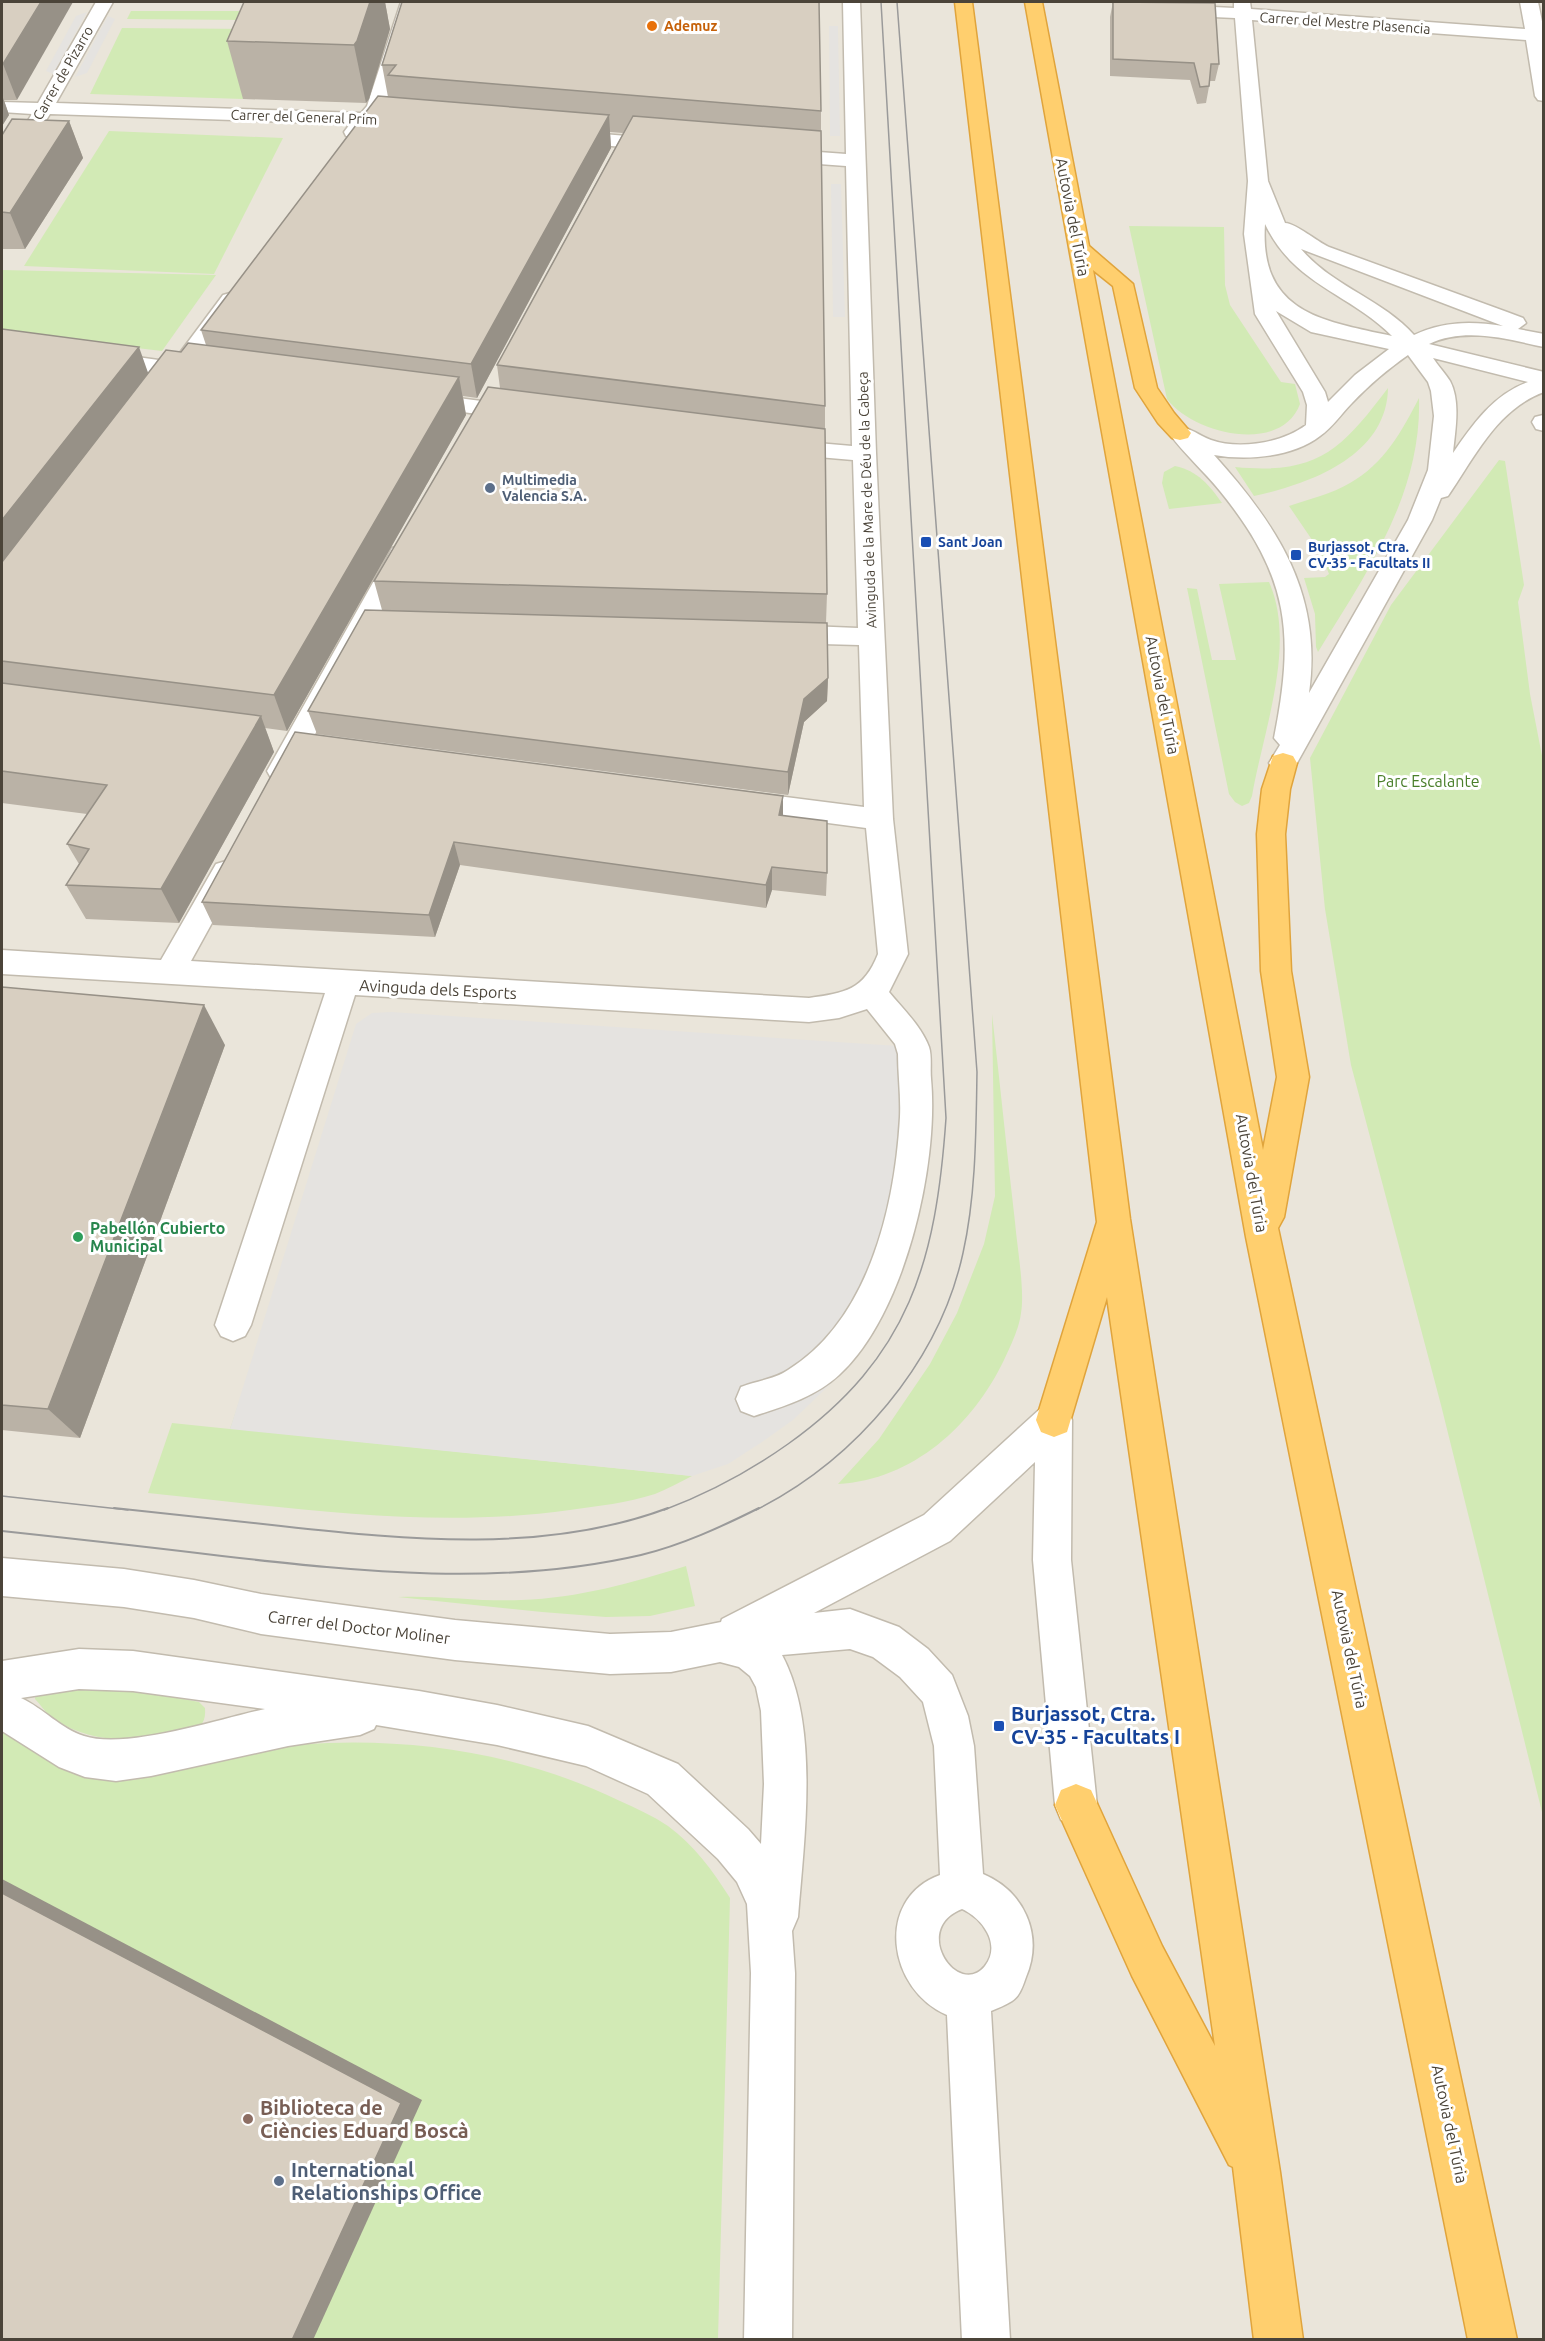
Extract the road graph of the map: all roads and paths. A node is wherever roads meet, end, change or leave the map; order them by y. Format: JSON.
{"nodes":[{"id":1,"x":104,"y":2,"type":"edge"},
{"id":2,"x":410,"y":2,"type":"edge"},
{"id":3,"x":851,"y":2,"type":"edge"},
{"id":4,"x":963,"y":2,"type":"edge"},
{"id":5,"x":1034,"y":2,"type":"edge"},
{"id":6,"x":1122,"y":2,"type":"edge"},
{"id":7,"x":1529,"y":2,"type":"edge"},
{"id":8,"x":1242,"y":8,"type":"edge"},
{"id":9,"x":1539,"y":36,"type":"edge"},
{"id":10,"x":1544,"y":96,"type":"edge"},
{"id":11,"x":2,"y":107,"type":"edge"},
{"id":12,"x":44,"y":109,"type":"junction"},
{"id":13,"x":365,"y":119,"type":"junction"},
{"id":14,"x":429,"y":124,"type":"edge"},
{"id":15,"x":545,"y":135,"type":"edge"},
{"id":16,"x":685,"y":147,"type":"edge"},
{"id":17,"x":340,"y":149,"type":"edge"},
{"id":18,"x":765,"y":154,"type":"edge"},
{"id":19,"x":857,"y":161,"type":"junction"},
{"id":20,"x":2,"y":175,"type":"edge"},
{"id":21,"x":1258,"y":181,"type":"junction"},
{"id":22,"x":1079,"y":248,"type":"junction"},
{"id":23,"x":1262,"y":281,"type":"junction"},
{"id":24,"x":242,"y":282,"type":"edge"},
{"id":25,"x":1544,"y":339,"type":"edge"},
{"id":26,"x":1412,"y":346,"type":"junction"},
{"id":27,"x":1445,"y":354,"type":"junction"},
{"id":28,"x":79,"y":357,"type":"edge"},
{"id":29,"x":1544,"y":365,"type":"edge"},
{"id":30,"x":179,"y":369,"type":"junction"},
{"id":31,"x":221,"y":375,"type":"edge"},
{"id":32,"x":1544,"y":379,"type":"edge"},
{"id":33,"x":1544,"y":384,"type":"edge"},
{"id":34,"x":158,"y":396,"type":"edge"},
{"id":35,"x":395,"y":397,"type":"edge"},
{"id":36,"x":489,"y":399,"type":"junction"},
{"id":37,"x":540,"y":415,"type":"edge"},
{"id":38,"x":1317,"y":427,"type":"junction"},
{"id":39,"x":1180,"y":433,"type":"junction"},
{"id":40,"x":469,"y":434,"type":"edge"},
{"id":41,"x":765,"y":444,"type":"edge"},
{"id":42,"x":864,"y":453,"type":"junction"},
{"id":43,"x":1420,"y":520,"type":"junction"},
{"id":44,"x":410,"y":538,"type":"edge"},
{"id":45,"x":362,"y":622,"type":"junction"},
{"id":46,"x":392,"y":622,"type":"edge"},
{"id":47,"x":765,"y":634,"type":"edge"},
{"id":48,"x":873,"y":637,"type":"junction"},
{"id":49,"x":285,"y":743,"type":"junction"},
{"id":50,"x":326,"y":748,"type":"edge"},
{"id":51,"x":1283,"y":763,"type":"junction"},
{"id":52,"x":272,"y":787,"type":"edge"},
{"id":53,"x":714,"y":798,"type":"edge"},
{"id":54,"x":879,"y":819,"type":"junction"},
{"id":55,"x":236,"y":855,"type":"edge"},
{"id":56,"x":2,"y":962,"type":"edge"},
{"id":57,"x":171,"y":970,"type":"junction"},
{"id":58,"x":344,"y":983,"type":"junction"},
{"id":59,"x":872,"y":992,"type":"junction"},
{"id":60,"x":1113,"y":1219,"type":"junction"},
{"id":61,"x":1263,"y":1237,"type":"junction"},
{"id":62,"x":233,"y":1325,"type":"dead end"},
{"id":63,"x":754,"y":1398,"type":"dead end"},
{"id":64,"x":1054,"y":1420,"type":"junction"},
{"id":65,"x":2,"y":1577,"type":"edge"},
{"id":66,"x":718,"y":1642,"type":"junction"},
{"id":67,"x":2,"y":1681,"type":"edge"},
{"id":68,"x":2,"y":1710,"type":"edge"},
{"id":69,"x":419,"y":1711,"type":"junction"},
{"id":70,"x":1076,"y":1805,"type":"joint"},
{"id":71,"x":962,"y":1888,"type":"junction"},
{"id":72,"x":773,"y":1973,"type":"junction"},
{"id":73,"x":968,"y":1998,"type":"junction"},
{"id":74,"x":1257,"y":2172,"type":"junction"},
{"id":75,"x":768,"y":2340,"type":"edge"},
{"id":76,"x":986,"y":2340,"type":"edge"},
{"id":77,"x":1279,"y":2340,"type":"edge"},
{"id":78,"x":1493,"y":2340,"type":"edge"}],
"edges":[{"from":1,"to":12,"type":"street","name":"Carrer de Pizarro"},
{"from":2,"to":13,"type":"street"},
{"from":3,"to":19,"type":"street","name":"Avinguda de la Mare de Déu de la Cabeça"},
{"from":4,"to":60,"type":"highway"},
{"from":5,"to":22,"type":"highway","name":"Autovia del Túria"},
{"from":6,"to":8,"type":"street","name":"Carrer del Mestre Plasencia"},
{"from":7,"to":9,"type":"street"},
{"from":8,"to":9,"type":"street","name":"Carrer del Mestre Plasencia"},
{"from":8,"to":21,"type":"street"},
{"from":9,"to":10,"type":"street"},
{"from":11,"to":12,"type":"street","name":"Carrer del General Prim"},
{"from":12,"to":13,"type":"street","name":"Carrer del General Prim"},
{"from":12,"to":20,"type":"street","name":"Carrer de Pizarro"},
{"from":13,"to":14,"type":"street","name":"Carrer del General Prim"},
{"from":13,"to":17,"type":"street"},
{"from":15,"to":16,"type":"street"},
{"from":18,"to":19,"type":"street"},
{"from":19,"to":42,"type":"street","name":"Avinguda de la Mare de Déu de la Cabeça"},
{"from":21,"to":23,"type":"street"},
{"from":21,"to":25,"type":"street"},
{"from":21,"to":26,"type":"street"},
{"from":22,"to":39,"type":"highway"},
{"from":22,"to":61,"type":"highway","name":"Autovia del Túria"},
{"from":23,"to":26,"type":"street"},
{"from":23,"to":38,"type":"street"},
{"from":24,"to":30,"type":"street"},
{"from":25,"to":26,"type":"street"},
{"from":26,"to":27,"type":"street"},
{"from":26,"to":38,"type":"street"},
{"from":26,"to":43,"type":"street"},
{"from":27,"to":29,"type":"street"},
{"from":27,"to":32,"type":"street"},
{"from":28,"to":30,"type":"street"},
{"from":30,"to":31,"type":"street"},
{"from":30,"to":34,"type":"street"},
{"from":33,"to":43,"type":"street"},
{"from":35,"to":36,"type":"street"},
{"from":36,"to":37,"type":"street"},
{"from":36,"to":40,"type":"street"},
{"from":38,"to":39,"type":"street"},
{"from":39,"to":51,"type":"street"},
{"from":41,"to":42,"type":"street"},
{"from":42,"to":48,"type":"street","name":"Avinguda de la Mare de Déu de la Cabeça"},
{"from":43,"to":51,"type":"street"},
{"from":44,"to":45,"type":"street"},
{"from":45,"to":46,"type":"street"},
{"from":45,"to":49,"type":"street"},
{"from":47,"to":48,"type":"street"},
{"from":48,"to":54,"type":"street","name":"Avinguda de la Mare de Déu de la Cabeça"},
{"from":49,"to":50,"type":"street"},
{"from":49,"to":52,"type":"street"},
{"from":51,"to":61,"type":"highway"},
{"from":53,"to":54,"type":"street"},
{"from":54,"to":59,"type":"street","name":"Avinguda de la Mare de Déu de la Cabeça"},
{"from":55,"to":57,"type":"street"},
{"from":56,"to":57,"type":"street","name":"Avinguda dels Esports"},
{"from":57,"to":58,"type":"street","name":"Avinguda dels Esports"},
{"from":58,"to":59,"type":"street","name":"Avinguda dels Esports"},
{"from":58,"to":62,"type":"street"},
{"from":59,"to":63,"type":"street"},
{"from":60,"to":64,"type":"highway"},
{"from":60,"to":74,"type":"highway"},
{"from":61,"to":78,"type":"highway","name":"Autovia del Túria"},
{"from":64,"to":66,"type":"street"},
{"from":64,"to":70,"type":"street"},
{"from":65,"to":66,"type":"street","name":"Carrer del Doctor Moliner"},
{"from":66,"to":71,"type":"street"},
{"from":66,"to":72,"type":"street"},
{"from":67,"to":69,"type":"street"},
{"from":68,"to":69,"type":"street"},
{"from":69,"to":72,"type":"street"},
{"from":70,"to":74,"type":"highway"},
{"from":71,"to":73,"type":"street"},
{"from":71,"to":73,"type":"street"},
{"from":72,"to":75,"type":"street"},
{"from":73,"to":76,"type":"street"},
{"from":74,"to":77,"type":"highway"}]}
